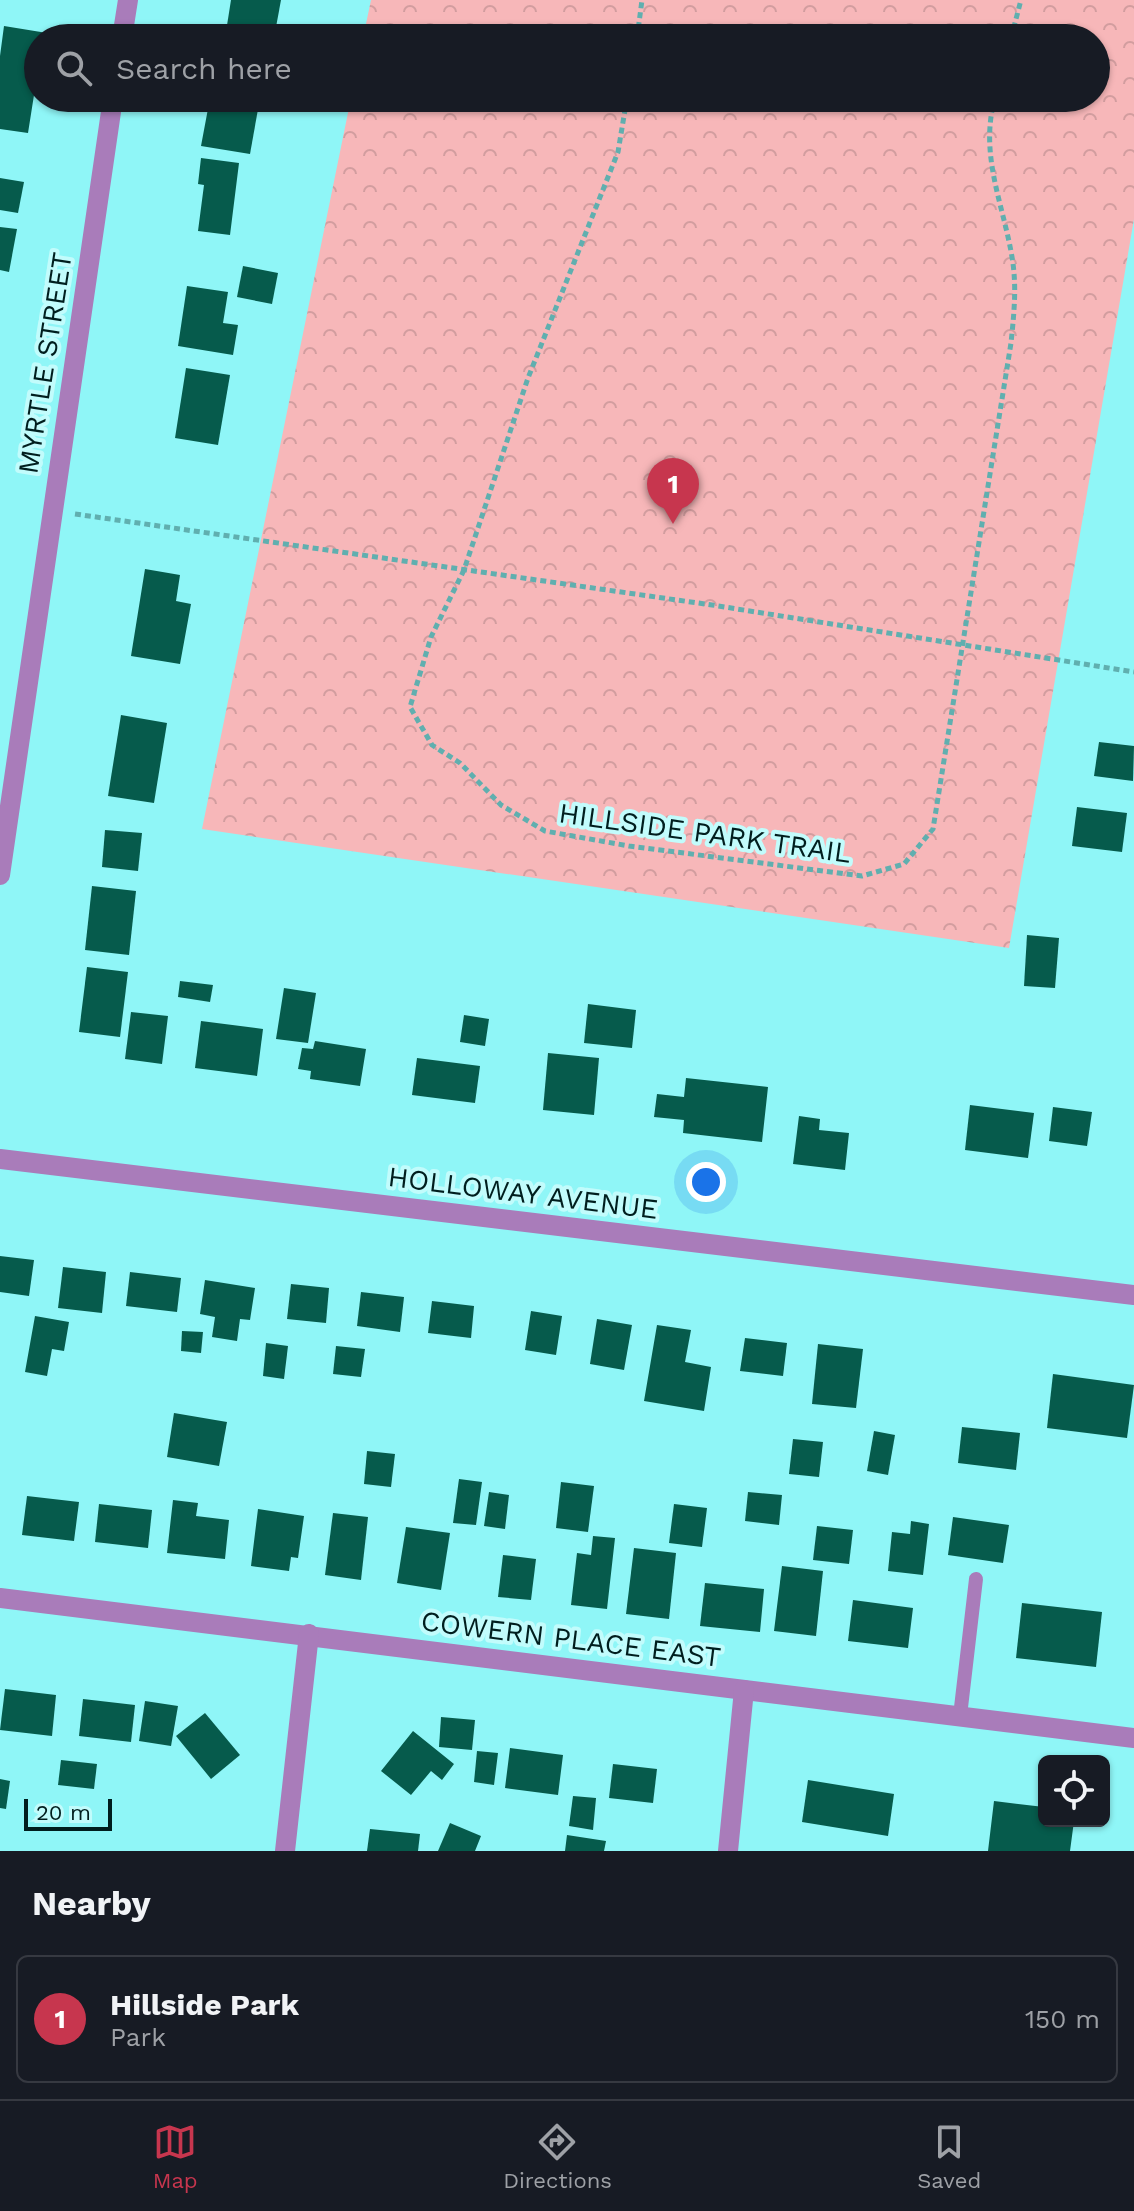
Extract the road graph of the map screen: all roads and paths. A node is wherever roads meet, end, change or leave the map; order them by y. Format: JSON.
{"nodes":[{"id":1,"x":128,"y":0,"type":"edge"},
{"id":2,"x":642,"y":0,"type":"edge"},
{"id":3,"x":1021,"y":0,"type":"edge"},
{"id":4,"x":124,"y":24,"type":"edge"},
{"id":5,"x":639,"y":24,"type":"edge"},
{"id":6,"x":1015,"y":24,"type":"edge"},
{"id":7,"x":111,"y":112,"type":"edge"},
{"id":8,"x":625,"y":112,"type":"edge"},
{"id":9,"x":991,"y":112,"type":"edge"},
{"id":10,"x":51,"y":511,"type":"junction"},
{"id":11,"x":464,"y":570,"type":"junction"},
{"id":12,"x":963,"y":644,"type":"junction"},
{"id":13,"x":1134,"y":672,"type":"edge"},
{"id":14,"x":0,"y":875,"type":"edge"},
{"id":15,"x":0,"y":1159,"type":"edge"},
{"id":16,"x":1134,"y":1295,"type":"edge"},
{"id":17,"x":976,"y":1579,"type":"dead end"},
{"id":18,"x":0,"y":1598,"type":"edge"},
{"id":19,"x":309,"y":1634,"type":"junction"},
{"id":20,"x":744,"y":1690,"type":"junction"},
{"id":21,"x":960,"y":1716,"type":"junction"},
{"id":22,"x":1134,"y":1738,"type":"edge"},
{"id":23,"x":285,"y":1851,"type":"edge"},
{"id":24,"x":728,"y":1851,"type":"edge"}],
"edges":[{"from":1,"to":4,"type":"street"},
{"from":2,"to":5,"type":"path"},
{"from":3,"to":6,"type":"path"},
{"from":7,"to":10,"type":"street","name":"MYRTLE STREET"},
{"from":8,"to":11,"type":"path","name":"HILLSIDE PARK TRAIL"},
{"from":9,"to":12,"type":"path","name":"HILLSIDE PARK TRAIL"},
{"from":10,"to":11,"type":"path"},
{"from":10,"to":14,"type":"street","name":"MYRTLE STREET"},
{"from":11,"to":12,"type":"path"},
{"from":11,"to":12,"type":"path","name":"HILLSIDE PARK TRAIL"},
{"from":12,"to":13,"type":"path"},
{"from":15,"to":16,"type":"street","name":"HOLLOWAY AVENUE"},
{"from":17,"to":21,"type":"lane"},
{"from":18,"to":19,"type":"street","name":"COWERN PLACE EAST"},
{"from":19,"to":20,"type":"street","name":"COWERN PLACE EAST"},
{"from":19,"to":23,"type":"street"},
{"from":20,"to":21,"type":"street","name":"COWERN PLACE EAST"},
{"from":20,"to":24,"type":"street"},
{"from":21,"to":22,"type":"street","name":"COWERN PLACE EAST"}]}
